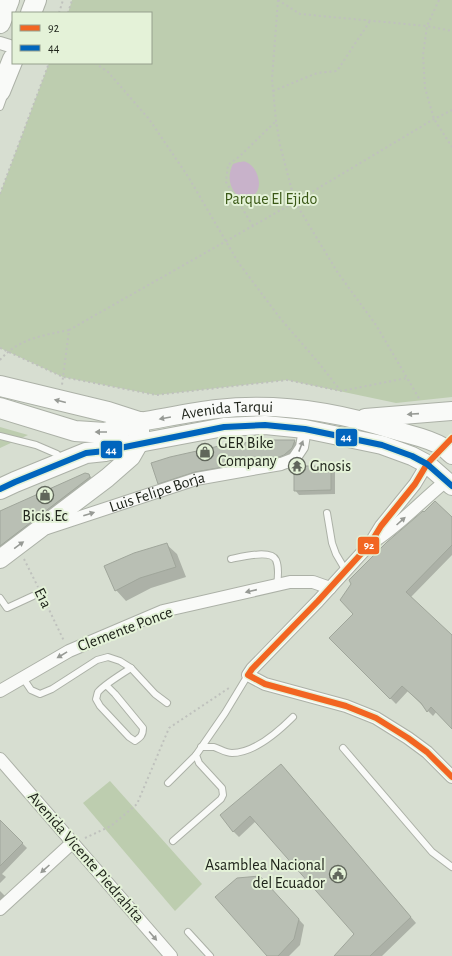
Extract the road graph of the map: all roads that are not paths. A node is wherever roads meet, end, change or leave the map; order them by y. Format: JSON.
{"nodes":[{"id":1,"x":10,"y":0,"type":"edge"},
{"id":2,"x":36,"y":0,"type":"edge"},
{"id":3,"x":41,"y":0,"type":"edge"},
{"id":4,"x":31,"y":12,"type":"edge"},
{"id":5,"x":36,"y":12,"type":"edge"},
{"id":6,"x":0,"y":23,"type":"edge"},
{"id":7,"x":0,"y":43,"type":"edge"},
{"id":8,"x":0,"y":48,"type":"edge"},
{"id":9,"x":12,"y":48,"type":"edge"},
{"id":10,"x":12,"y":48,"type":"edge"},
{"id":11,"x":12,"y":61,"type":"edge"},
{"id":12,"x":17,"y":64,"type":"edge"},
{"id":13,"x":0,"y":91,"type":"edge"},
{"id":14,"x":0,"y":107,"type":"edge"},
{"id":15,"x":0,"y":386,"type":"edge"},
{"id":16,"x":0,"y":408,"type":"edge"},
{"id":17,"x":452,"y":411,"type":"edge"},
{"id":18,"x":356,"y":419,"type":"junction"},
{"id":19,"x":138,"y":422,"type":"junction"},
{"id":20,"x":305,"y":429,"type":"junction"},
{"id":21,"x":0,"y":436,"type":"edge"},
{"id":22,"x":139,"y":443,"type":"junction"},
{"id":23,"x":450,"y":451,"type":"edge"},
{"id":24,"x":86,"y":453,"type":"junction"},
{"id":25,"x":57,"y":454,"type":"junction"},
{"id":26,"x":426,"y":464,"type":"junction"},
{"id":27,"x":0,"y":474,"type":"edge"},
{"id":28,"x":450,"y":481,"type":"edge"},
{"id":29,"x":0,"y":489,"type":"edge"},
{"id":30,"x":328,"y":514,"type":"dead end"},
{"id":31,"x":39,"y":531,"type":"junction"},
{"id":32,"x":370,"y":544,"type":"junction"},
{"id":33,"x":0,"y":559,"type":"edge"},
{"id":34,"x":231,"y":559,"type":"dead end"},
{"id":35,"x":346,"y":571,"type":"junction"},
{"id":36,"x":277,"y":585,"type":"junction"},
{"id":37,"x":330,"y":588,"type":"junction"},
{"id":38,"x":33,"y":596,"type":"dead end"},
{"id":39,"x":0,"y":598,"type":"edge"},
{"id":40,"x":131,"y":668,"type":"junction"},
{"id":41,"x":248,"y":675,"type":"junction"},
{"id":42,"x":23,"y":678,"type":"junction"},
{"id":43,"x":106,"y":686,"type":"junction"},
{"id":44,"x":0,"y":691,"type":"edge"},
{"id":45,"x":167,"y":704,"type":"dead end"},
{"id":46,"x":293,"y":717,"type":"dead end"},
{"id":47,"x":201,"y":747,"type":"junction"},
{"id":48,"x":344,"y":748,"type":"dead end"},
{"id":49,"x":196,"y":755,"type":"junction"},
{"id":50,"x":0,"y":759,"type":"edge"},
{"id":51,"x":452,"y":777,"type":"edge"},
{"id":52,"x":168,"y":783,"type":"dead end"},
{"id":53,"x":173,"y":841,"type":"dead end"},
{"id":54,"x":73,"y":842,"type":"junction"},
{"id":55,"x":452,"y":866,"type":"edge"},
{"id":56,"x":0,"y":909,"type":"edge"},
{"id":57,"x":188,"y":932,"type":"dead end"},
{"id":58,"x":171,"y":956,"type":"edge"},
{"id":59,"x":210,"y":956,"type":"edge"}],
"edges":[{"from":1,"to":6,"type":"main road"},
{"from":2,"to":4,"type":"main road"},
{"from":3,"to":5,"type":"lane"},
{"from":7,"to":9,"type":"street"},
{"from":8,"to":10,"type":"street"},
{"from":11,"to":13,"type":"main road"},
{"from":12,"to":14,"type":"lane"},
{"from":15,"to":19,"type":"main road","name":"Avenida Tarqui"},
{"from":19,"to":16,"type":"main road","one_way":true},
{"from":17,"to":18,"type":"main road","one_way":true},
{"from":18,"to":19,"type":"main road","name":"Avenida Tarqui","one_way":true},
{"from":18,"to":23,"type":"main road","name":"Avenida Tarqui"},
{"from":19,"to":22,"type":"main road"},
{"from":20,"to":22,"type":"main road","name":"Avenida Tarqui"},
{"from":20,"to":26,"type":"main road","name":"Avenida Tarqui"},
{"from":31,"to":20,"type":"street","name":"Luis Felipe Borja","one_way":true},
{"from":21,"to":25,"type":"lane"},
{"from":22,"to":24,"type":"main road","name":"Avenida Tarqui"},
{"from":22,"to":31,"type":"main road"},
{"from":23,"to":26,"type":"main road"},
{"from":24,"to":25,"type":"main road"},
{"from":24,"to":29,"type":"main road","name":"Avenida Tarqui"},
{"from":25,"to":27,"type":"main road"},
{"from":26,"to":28,"type":"main road","name":"Avenida Tarqui"},
{"from":26,"to":32,"type":"street"},
{"from":32,"to":28,"type":"street","one_way":true},
{"from":30,"to":35,"type":"lane"},
{"from":33,"to":31,"type":"main road","name":"Luis Felipe Borja","one_way":true},
{"from":32,"to":35,"type":"street"},
{"from":34,"to":36,"type":"lane"},
{"from":35,"to":37,"type":"street"},
{"from":36,"to":37,"type":"street","name":"Clemente Ponce"},
{"from":36,"to":42,"type":"street","name":"Clemente Ponce","one_way":true},
{"from":37,"to":41,"type":"street"},
{"from":38,"to":39,"type":"lane"},
{"from":40,"to":42,"type":"lane"},
{"from":40,"to":43,"type":"lane"},
{"from":40,"to":45,"type":"lane"},
{"from":41,"to":47,"type":"lane"},
{"from":41,"to":51,"type":"street"},
{"from":42,"to":44,"type":"street","name":"Clemente Ponce"},
{"from":43,"to":43,"type":"lane"},
{"from":46,"to":47,"type":"lane"},
{"from":47,"to":49,"type":"lane"},
{"from":48,"to":55,"type":"lane"},
{"from":49,"to":52,"type":"lane"},
{"from":49,"to":53,"type":"lane"},
{"from":50,"to":54,"type":"street","name":"Avenida Vicente Piedrahíta"},
{"from":54,"to":56,"type":"street","one_way":true},
{"from":54,"to":58,"type":"street","name":"Avenida Vicente Piedrahíta","one_way":true},
{"from":57,"to":59,"type":"lane"}]}
